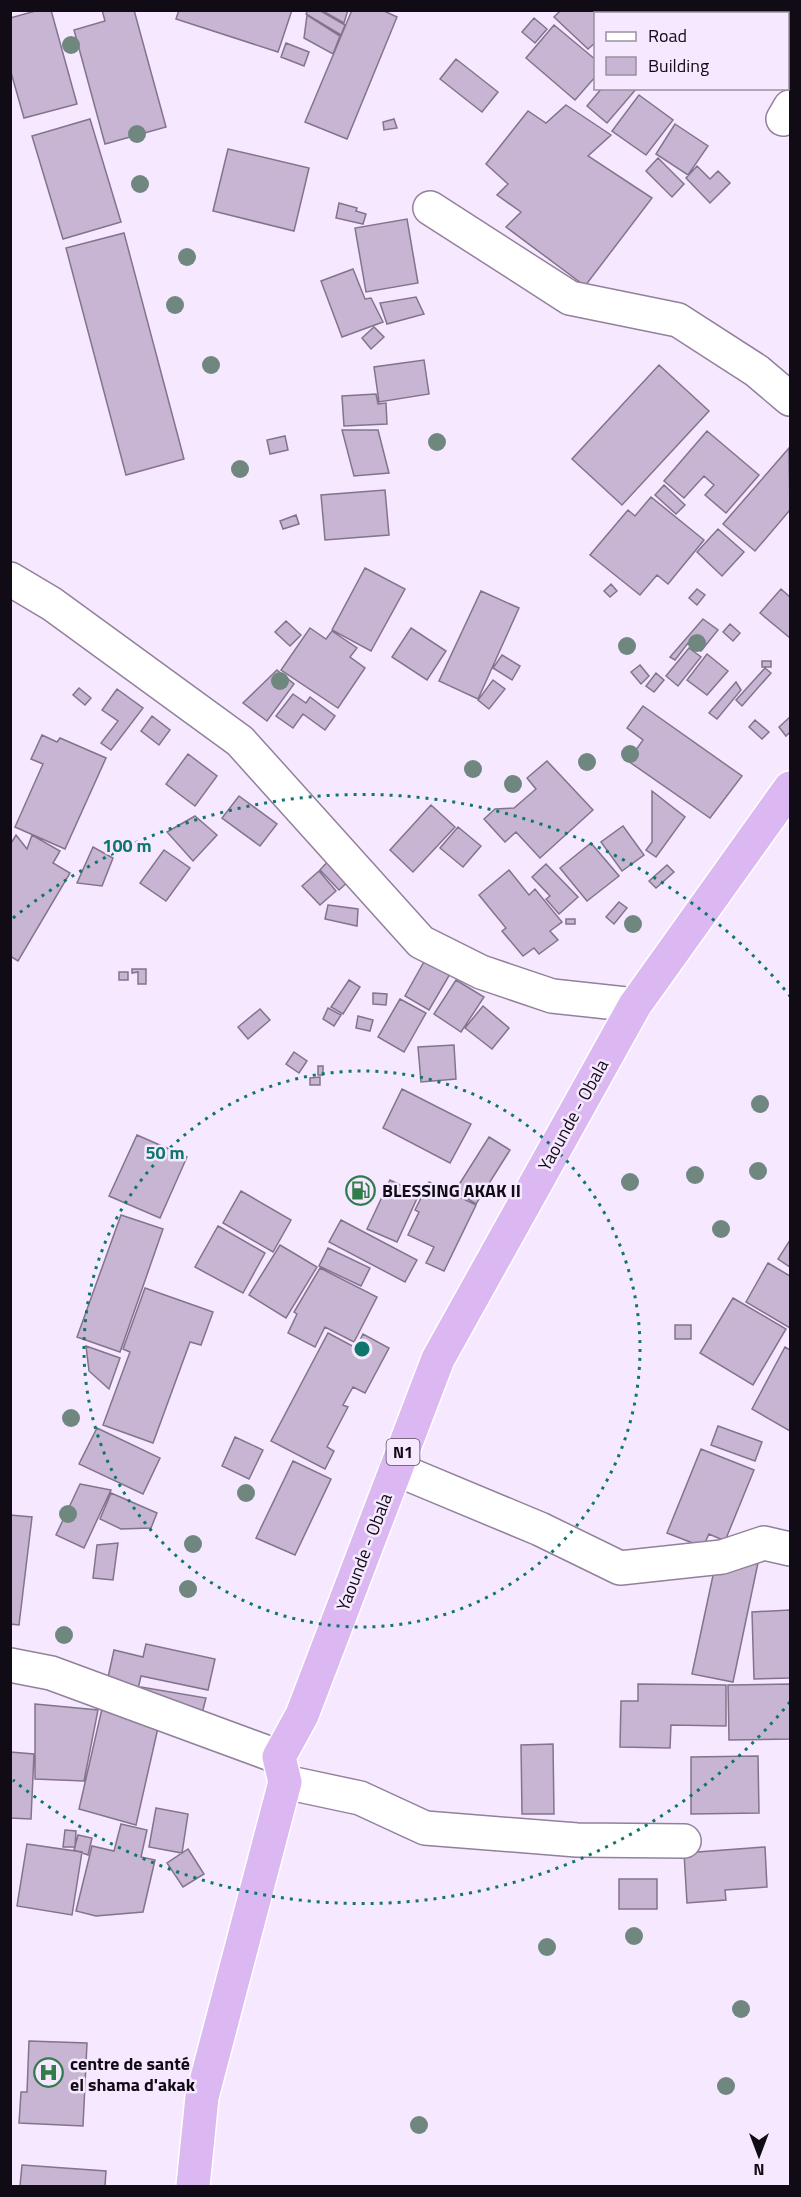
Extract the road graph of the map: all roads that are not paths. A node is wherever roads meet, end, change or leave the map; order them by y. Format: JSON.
{"nodes":[{"id":1,"x":430,"y":208,"type":"dead end"},
{"id":2,"x":790,"y":399,"type":"edge"},
{"id":3,"x":10,"y":579,"type":"edge"},
{"id":4,"x":790,"y":788,"type":"edge"},
{"id":5,"x":635,"y":1005,"type":"junction"},
{"id":6,"x":396,"y":1469,"type":"junction"},
{"id":7,"x":790,"y":1549,"type":"edge"},
{"id":8,"x":10,"y":1665,"type":"edge"},
{"id":9,"x":282,"y":1770,"type":"junction"},
{"id":10,"x":684,"y":1841,"type":"dead end"},
{"id":11,"x":193,"y":2187,"type":"edge"}],
"edges":[{"from":1,"to":2,"type":"street"},
{"from":3,"to":5,"type":"street"},
{"from":4,"to":5,"type":"highway","name":"Yaounde - Obala","number":"N1"},
{"from":5,"to":6,"type":"highway","name":"Yaounde - Obala","number":"N1"},
{"from":6,"to":7,"type":"street"},
{"from":6,"to":9,"type":"highway","name":"Yaounde - Obala","number":"N1"},
{"from":8,"to":9,"type":"street"},
{"from":9,"to":10,"type":"street"},
{"from":9,"to":11,"type":"highway","name":"Yaounde - Obala","number":"N1"}]}
